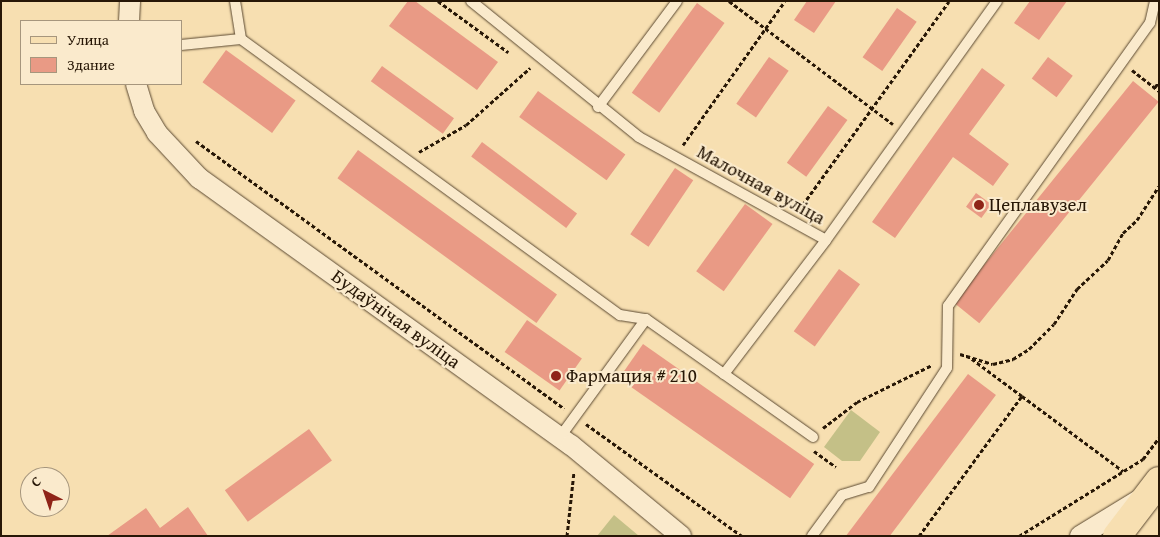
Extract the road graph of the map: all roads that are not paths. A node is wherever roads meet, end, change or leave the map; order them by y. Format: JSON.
{"nodes":[{"id":1,"x":130,"y":1,"type":"edge"},
{"id":2,"x":235,"y":1,"type":"edge"},
{"id":3,"x":470,"y":1,"type":"edge"},
{"id":4,"x":677,"y":1,"type":"edge"},
{"id":5,"x":997,"y":1,"type":"edge"},
{"id":6,"x":1155,"y":1,"type":"edge"},
{"id":7,"x":129,"y":20,"type":"edge"},
{"id":8,"x":241,"y":38,"type":"junction"},
{"id":9,"x":182,"y":44,"type":"edge"},
{"id":10,"x":136,"y":85,"type":"edge"},
{"id":11,"x":598,"y":107,"type":"junction"},
{"id":12,"x":826,"y":240,"type":"junction"},
{"id":13,"x":646,"y":319,"type":"junction"},
{"id":14,"x":724,"y":374,"type":"junction"},
{"id":15,"x":812,"y":437,"type":"road end"},
{"id":16,"x":566,"y":441,"type":"junction"},
{"id":17,"x":1156,"y":489,"type":"edge"},
{"id":18,"x":1084,"y":533,"type":"edge"},
{"id":19,"x":681,"y":536,"type":"edge"},
{"id":20,"x":812,"y":536,"type":"edge"},
{"id":21,"x":1109,"y":536,"type":"edge"},
{"id":22,"x":1117,"y":536,"type":"edge"}],
"edges":[{"from":1,"to":7,"type":"street"},
{"from":2,"to":8,"type":"lane"},
{"from":3,"to":11,"type":"lane","name":"Малочная вуліца"},
{"from":4,"to":11,"type":"lane"},
{"from":5,"to":12,"type":"lane","name":"Малочная вуліца"},
{"from":6,"to":20,"type":"lane"},
{"from":8,"to":9,"type":"lane"},
{"from":8,"to":13,"type":"lane"},
{"from":10,"to":16,"type":"street","name":"Будаўнічая вуліца"},
{"from":11,"to":12,"type":"lane","name":"Малочная вуліца"},
{"from":12,"to":14,"type":"lane"},
{"from":13,"to":14,"type":"lane"},
{"from":13,"to":16,"type":"lane"},
{"from":14,"to":15,"type":"lane"},
{"from":16,"to":19,"type":"street","name":"Будаўнічая вуліца"},
{"from":17,"to":18,"type":"street"},
{"from":17,"to":22,"type":"main road"},
{"from":18,"to":21,"type":"street"}]}
